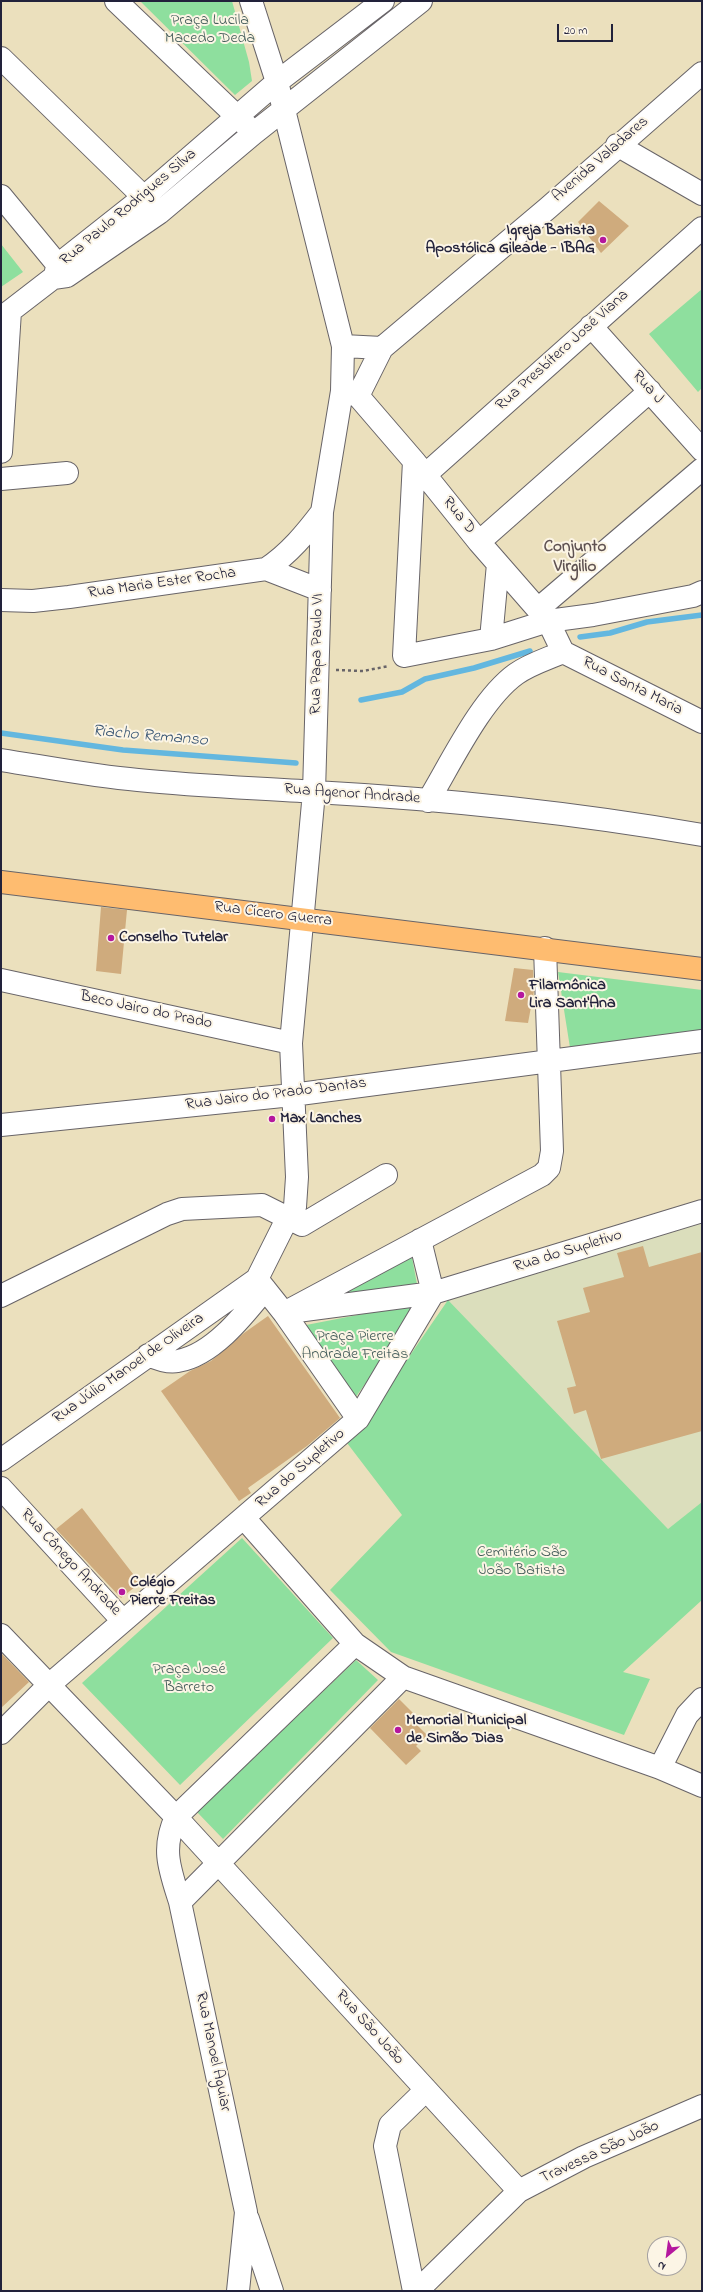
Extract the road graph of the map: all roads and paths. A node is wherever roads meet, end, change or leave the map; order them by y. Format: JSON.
{"nodes":[{"id":1,"x":116,"y":1,"type":"edge"},
{"id":2,"x":251,"y":1,"type":"edge"},
{"id":3,"x":383,"y":1,"type":"edge"},
{"id":4,"x":422,"y":1,"type":"edge"},
{"id":5,"x":1,"y":58,"type":"edge"},
{"id":6,"x":702,"y":73,"type":"edge"},
{"id":7,"x":277,"y":82,"type":"junction"},
{"id":8,"x":284,"y":109,"type":"junction"},
{"id":9,"x":237,"y":116,"type":"junction"},
{"id":10,"x":254,"y":133,"type":"junction"},
{"id":11,"x":617,"y":145,"type":"junction"},
{"id":12,"x":702,"y":194,"type":"edge"},
{"id":13,"x":1,"y":196,"type":"edge"},
{"id":14,"x":151,"y":205,"type":"junction"},
{"id":15,"x":702,"y":228,"type":"edge"},
{"id":16,"x":59,"y":273,"type":"junction"},
{"id":17,"x":6,"y":315,"type":"edge"},
{"id":18,"x":591,"y":326,"type":"junction"},
{"id":19,"x":343,"y":346,"type":"junction"},
{"id":20,"x":382,"y":348,"type":"junction"},
{"id":21,"x":650,"y":391,"type":"junction"},
{"id":22,"x":350,"y":393,"type":"junction"},
{"id":23,"x":1,"y":449,"type":"edge"},
{"id":24,"x":702,"y":450,"type":"edge"},
{"id":25,"x":419,"y":468,"type":"junction"},
{"id":26,"x":702,"y":469,"type":"edge"},
{"id":27,"x":67,"y":473,"type":"dead end"},
{"id":28,"x":1,"y":479,"type":"edge"},
{"id":29,"x":322,"y":512,"type":"junction"},
{"id":30,"x":479,"y":542,"type":"junction"},
{"id":31,"x":498,"y":564,"type":"junction"},
{"id":32,"x":266,"y":569,"type":"junction"},
{"id":33,"x":320,"y":590,"type":"junction"},
{"id":34,"x":702,"y":592,"type":"edge"},
{"id":35,"x":1,"y":600,"type":"edge"},
{"id":36,"x":543,"y":615,"type":"junction"},
{"id":37,"x":491,"y":639,"type":"junction"},
{"id":38,"x":563,"y":652,"type":"junction"},
{"id":39,"x":404,"y":656,"type":"junction"},
{"id":40,"x":318,"y":669,"type":"junction"},
{"id":41,"x":702,"y":722,"type":"edge"},
{"id":42,"x":1,"y":760,"type":"edge"},
{"id":43,"x":314,"y":792,"type":"junction"},
{"id":44,"x":428,"y":800,"type":"junction"},
{"id":45,"x":702,"y":835,"type":"edge"},
{"id":46,"x":1,"y":882,"type":"edge"},
{"id":47,"x":301,"y":918,"type":"junction"},
{"id":48,"x":545,"y":948,"type":"junction"},
{"id":49,"x":702,"y":969,"type":"edge"},
{"id":50,"x":1,"y":980,"type":"edge"},
{"id":51,"x":702,"y":1041,"type":"edge"},
{"id":52,"x":291,"y":1043,"type":"junction"},
{"id":53,"x":550,"y":1060,"type":"junction"},
{"id":54,"x":292,"y":1095,"type":"junction"},
{"id":55,"x":1,"y":1125,"type":"edge"},
{"id":56,"x":386,"y":1175,"type":"dead end"},
{"id":57,"x":702,"y":1211,"type":"edge"},
{"id":58,"x":288,"y":1217,"type":"junction"},
{"id":59,"x":420,"y":1240,"type":"junction"},
{"id":60,"x":261,"y":1284,"type":"junction"},
{"id":61,"x":433,"y":1293,"type":"junction"},
{"id":62,"x":1,"y":1296,"type":"edge"},
{"id":63,"x":284,"y":1313,"type":"junction"},
{"id":64,"x":358,"y":1419,"type":"junction"},
{"id":65,"x":1,"y":1460,"type":"edge"},
{"id":66,"x":1,"y":1488,"type":"edge"},
{"id":67,"x":244,"y":1518,"type":"junction"},
{"id":68,"x":123,"y":1621,"type":"junction"},
{"id":69,"x":1,"y":1636,"type":"edge"},
{"id":70,"x":355,"y":1644,"type":"junction"},
{"id":71,"x":403,"y":1677,"type":"junction"},
{"id":72,"x":49,"y":1685,"type":"junction"},
{"id":73,"x":702,"y":1699,"type":"edge"},
{"id":74,"x":1,"y":1733,"type":"edge"},
{"id":75,"x":660,"y":1768,"type":"junction"},
{"id":76,"x":702,"y":1786,"type":"edge"},
{"id":77,"x":176,"y":1817,"type":"junction"},
{"id":78,"x":220,"y":1864,"type":"junction"},
{"id":79,"x":180,"y":1902,"type":"junction"},
{"id":80,"x":426,"y":2090,"type":"junction"},
{"id":81,"x":702,"y":2106,"type":"edge"},
{"id":82,"x":519,"y":2191,"type":"junction"},
{"id":83,"x":246,"y":2212,"type":"junction"},
{"id":84,"x":238,"y":2291,"type":"edge"},
{"id":85,"x":272,"y":2291,"type":"edge"},
{"id":86,"x":414,"y":2291,"type":"edge"},
{"id":87,"x":417,"y":2291,"type":"edge"}],
"edges":[{"from":1,"to":9,"type":"street"},
{"from":2,"to":7,"type":"street"},
{"from":3,"to":7,"type":"street","name":"Rua Paulo Rodrigues Silva"},
{"from":4,"to":8,"type":"street","name":"Rua Paulo Rodrigues Silva"},
{"from":5,"to":14,"type":"street"},
{"from":6,"to":11,"type":"street","name":"Avenida Valadares"},
{"from":7,"to":8,"type":"street"},
{"from":7,"to":9,"type":"street","name":"Rua Paulo Rodrigues Silva"},
{"from":8,"to":10,"type":"street","name":"Rua Paulo Rodrigues Silva"},
{"from":8,"to":19,"type":"street"},
{"from":9,"to":10,"type":"street"},
{"from":9,"to":14,"type":"street","name":"Rua Paulo Rodrigues Silva"},
{"from":10,"to":14,"type":"street","name":"Rua Paulo Rodrigues Silva"},
{"from":11,"to":12,"type":"street"},
{"from":11,"to":20,"type":"street","name":"Avenida Valadares"},
{"from":13,"to":16,"type":"street"},
{"from":14,"to":16,"type":"street","name":"Rua Paulo Rodrigues Silva"},
{"from":15,"to":18,"type":"street","name":"Rua Presbítero José Viana"},
{"from":16,"to":17,"type":"street","name":"Rua Paulo Rodrigues Silva"},
{"from":17,"to":23,"type":"street"},
{"from":18,"to":21,"type":"street","name":"Rua J"},
{"from":18,"to":25,"type":"street","name":"Rua Presbítero José Viana"},
{"from":19,"to":20,"type":"street"},
{"from":19,"to":22,"type":"street"},
{"from":20,"to":22,"type":"street"},
{"from":21,"to":24,"type":"street","name":"Rua J"},
{"from":21,"to":30,"type":"street"},
{"from":22,"to":25,"type":"street","name":"Rua D"},
{"from":22,"to":29,"type":"street","name":"Rua Papa Paulo VI"},
{"from":25,"to":30,"type":"street","name":"Rua D"},
{"from":25,"to":39,"type":"street"},
{"from":26,"to":36,"type":"street"},
{"from":27,"to":28,"type":"street"},
{"from":29,"to":32,"type":"street"},
{"from":29,"to":33,"type":"street","name":"Rua Papa Paulo VI"},
{"from":30,"to":31,"type":"street","name":"Rua D"},
{"from":31,"to":36,"type":"street","name":"Rua D"},
{"from":31,"to":37,"type":"street"},
{"from":32,"to":33,"type":"street","name":"Rua Maria Ester Rocha"},
{"from":32,"to":35,"type":"street","name":"Rua Maria Ester Rocha"},
{"from":33,"to":40,"type":"street","name":"Rua Papa Paulo VI"},
{"from":34,"to":36,"type":"street"},
{"from":36,"to":37,"type":"street"},
{"from":36,"to":38,"type":"street","name":"Rua D"},
{"from":37,"to":39,"type":"street"},
{"from":38,"to":41,"type":"street","name":"Rua Santa Maria"},
{"from":38,"to":44,"type":"street"},
{"from":39,"to":40,"type":"path"},
{"from":40,"to":43,"type":"street","name":"Rua Papa Paulo VI"},
{"from":42,"to":43,"type":"street","name":"Rua Agenor Andrade"},
{"from":43,"to":44,"type":"street","name":"Rua Agenor Andrade"},
{"from":43,"to":47,"type":"street","name":"Rua Papa Paulo VI"},
{"from":44,"to":45,"type":"street","name":"Rua Agenor Andrade"},
{"from":46,"to":47,"type":"main road","name":"Rua Cícero Guerra"},
{"from":47,"to":48,"type":"main road","name":"Rua Cícero Guerra"},
{"from":47,"to":52,"type":"street","name":"Rua Papa Paulo VI"},
{"from":48,"to":49,"type":"main road","name":"Rua Cícero Guerra"},
{"from":48,"to":53,"type":"street"},
{"from":50,"to":52,"type":"street","name":"Beco Jairo do Prado"},
{"from":51,"to":53,"type":"street","name":"Rua Jairo do Prado Dantas"},
{"from":52,"to":54,"type":"street","name":"Rua Papa Paulo VI"},
{"from":53,"to":54,"type":"street","name":"Rua Jairo do Prado Dantas"},
{"from":53,"to":59,"type":"street"},
{"from":54,"to":55,"type":"street","name":"Rua Jairo do Prado Dantas"},
{"from":54,"to":58,"type":"street","name":"Rua Papa Paulo VI"},
{"from":56,"to":58,"type":"street"},
{"from":57,"to":61,"type":"street","name":"Rua do Supletivo"},
{"from":58,"to":60,"type":"street","name":"Rua Papa Paulo VI"},
{"from":58,"to":62,"type":"street"},
{"from":59,"to":61,"type":"street"},
{"from":59,"to":63,"type":"street"},
{"from":60,"to":63,"type":"street"},
{"from":60,"to":65,"type":"street","name":"Rua Júlio Manoel de Oliveira"},
{"from":61,"to":63,"type":"street"},
{"from":61,"to":64,"type":"street"},
{"from":63,"to":64,"type":"street"},
{"from":64,"to":67,"type":"street","name":"Rua do Supletivo"},
{"from":66,"to":68,"type":"street","name":"Rua Cônego Andrade"},
{"from":67,"to":68,"type":"street"},
{"from":67,"to":70,"type":"street"},
{"from":68,"to":72,"type":"street"},
{"from":69,"to":72,"type":"street"},
{"from":70,"to":71,"type":"street"},
{"from":70,"to":77,"type":"street"},
{"from":71,"to":75,"type":"street"},
{"from":71,"to":78,"type":"street"},
{"from":72,"to":74,"type":"street"},
{"from":72,"to":77,"type":"street"},
{"from":73,"to":75,"type":"street"},
{"from":75,"to":76,"type":"street"},
{"from":77,"to":78,"type":"street"},
{"from":77,"to":79,"type":"street","name":"Rua Manoel Aguiar"},
{"from":78,"to":79,"type":"street"},
{"from":78,"to":80,"type":"street","name":"Rua São João"},
{"from":79,"to":83,"type":"street","name":"Rua Manoel Aguiar"},
{"from":80,"to":82,"type":"street","name":"Rua São João"},
{"from":80,"to":86,"type":"street"},
{"from":81,"to":82,"type":"street","name":"Travessa São João"},
{"from":82,"to":87,"type":"street","name":"Travessa São João"},
{"from":83,"to":84,"type":"street","name":"Rua Manoel Aguiar"},
{"from":83,"to":85,"type":"street"}]}
